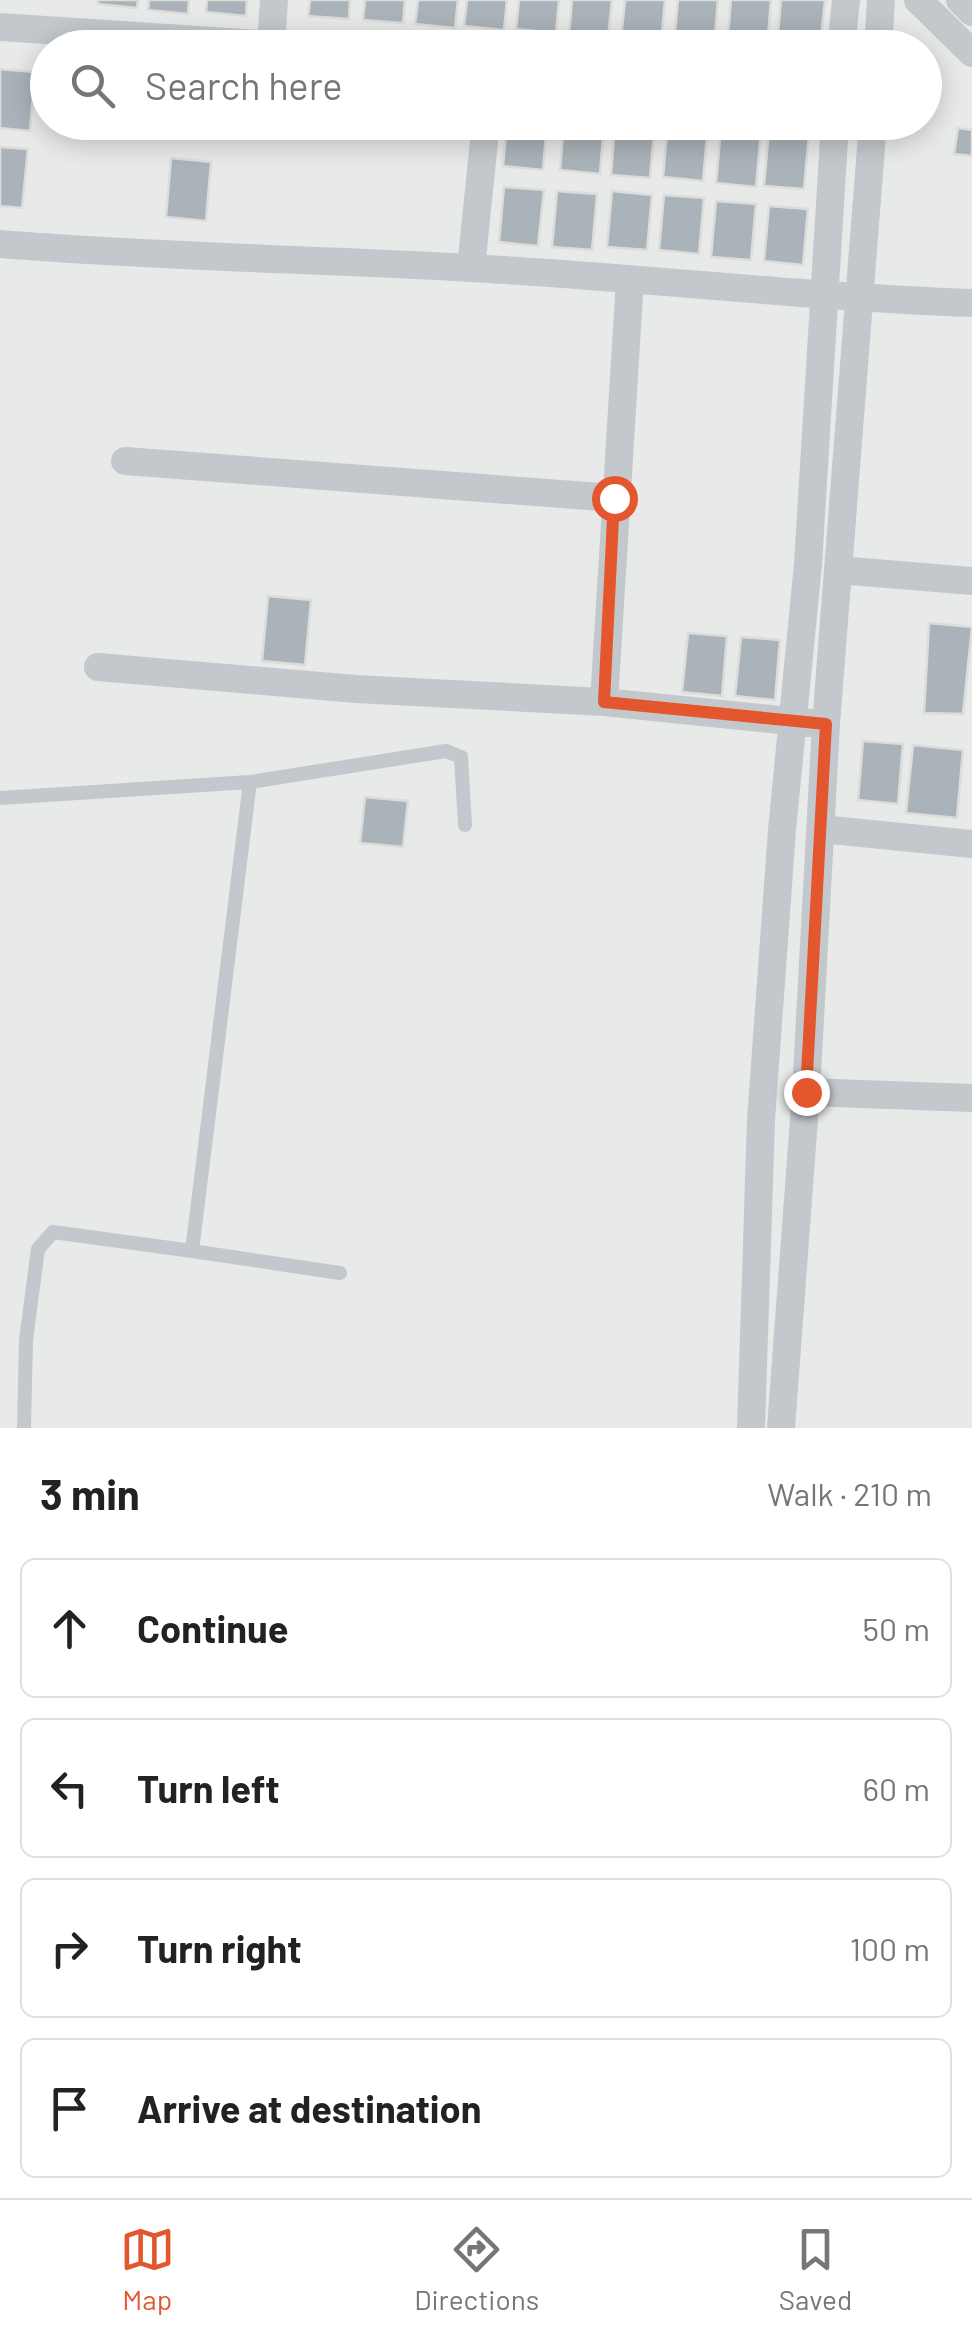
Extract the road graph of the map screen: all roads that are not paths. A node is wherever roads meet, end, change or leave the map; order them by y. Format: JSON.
{"nodes":[{"id":1,"x":274,"y":0,"type":"edge"},
{"id":2,"x":846,"y":0,"type":"edge"},
{"id":3,"x":882,"y":0,"type":"edge"},
{"id":4,"x":918,"y":0,"type":"edge"},
{"id":5,"x":960,"y":0,"type":"edge"},
{"id":6,"x":972,"y":12,"type":"edge"},
{"id":7,"x":0,"y":28,"type":"edge"},
{"id":8,"x":32,"y":30,"type":"edge"},
{"id":9,"x":271,"y":30,"type":"edge"},
{"id":10,"x":843,"y":30,"type":"edge"},
{"id":11,"x":880,"y":30,"type":"edge"},
{"id":12,"x":972,"y":54,"type":"edge"},
{"id":13,"x":484,"y":140,"type":"edge"},
{"id":14,"x":834,"y":140,"type":"edge"},
{"id":15,"x":872,"y":140,"type":"edge"},
{"id":16,"x":0,"y":244,"type":"edge"},
{"id":17,"x":471,"y":268,"type":"junction"},
{"id":18,"x":630,"y":279,"type":"junction"},
{"id":19,"x":825,"y":294,"type":"junction"},
{"id":20,"x":860,"y":299,"type":"junction"},
{"id":21,"x":972,"y":303,"type":"edge"},
{"id":22,"x":125,"y":461,"type":"dead end"},
{"id":23,"x":614,"y":498,"type":"junction"},
{"id":24,"x":839,"y":570,"type":"junction"},
{"id":25,"x":972,"y":581,"type":"edge"},
{"id":26,"x":98,"y":668,"type":"dead end"},
{"id":27,"x":604,"y":702,"type":"junction"},
{"id":28,"x":792,"y":722,"type":"junction"},
{"id":29,"x":826,"y":724,"type":"junction"},
{"id":30,"x":250,"y":782,"type":"junction"},
{"id":31,"x":0,"y":798,"type":"edge"},
{"id":32,"x":464,"y":825,"type":"dead end"},
{"id":33,"x":820,"y":829,"type":"junction"},
{"id":34,"x":972,"y":844,"type":"edge"},
{"id":35,"x":806,"y":1092,"type":"junction"},
{"id":36,"x":972,"y":1098,"type":"edge"},
{"id":37,"x":192,"y":1251,"type":"junction"},
{"id":38,"x":340,"y":1273,"type":"dead end"},
{"id":39,"x":24,"y":1428,"type":"edge"},
{"id":40,"x":750,"y":1428,"type":"edge"},
{"id":41,"x":781,"y":1428,"type":"edge"}],
"edges":[{"from":1,"to":9,"type":"street"},
{"from":2,"to":10,"type":"street"},
{"from":3,"to":11,"type":"street"},
{"from":4,"to":12,"type":"street"},
{"from":5,"to":6,"type":"street"},
{"from":7,"to":8,"type":"street"},
{"from":13,"to":17,"type":"street"},
{"from":14,"to":19,"type":"street"},
{"from":15,"to":20,"type":"street"},
{"from":16,"to":17,"type":"street"},
{"from":17,"to":18,"type":"street"},
{"from":18,"to":19,"type":"street"},
{"from":18,"to":23,"type":"street"},
{"from":19,"to":20,"type":"street"},
{"from":19,"to":28,"type":"street"},
{"from":20,"to":21,"type":"street"},
{"from":20,"to":24,"type":"street"},
{"from":22,"to":23,"type":"street"},
{"from":23,"to":27,"type":"street"},
{"from":24,"to":25,"type":"street"},
{"from":24,"to":29,"type":"street"},
{"from":26,"to":27,"type":"street"},
{"from":27,"to":28,"type":"street"},
{"from":28,"to":29,"type":"street"},
{"from":28,"to":40,"type":"street"},
{"from":29,"to":33,"type":"street"},
{"from":30,"to":31,"type":"lane"},
{"from":30,"to":32,"type":"lane"},
{"from":30,"to":37,"type":"lane"},
{"from":33,"to":34,"type":"street"},
{"from":33,"to":35,"type":"street"},
{"from":35,"to":36,"type":"street"},
{"from":35,"to":41,"type":"street"},
{"from":37,"to":38,"type":"lane"},
{"from":37,"to":39,"type":"lane"}]}
